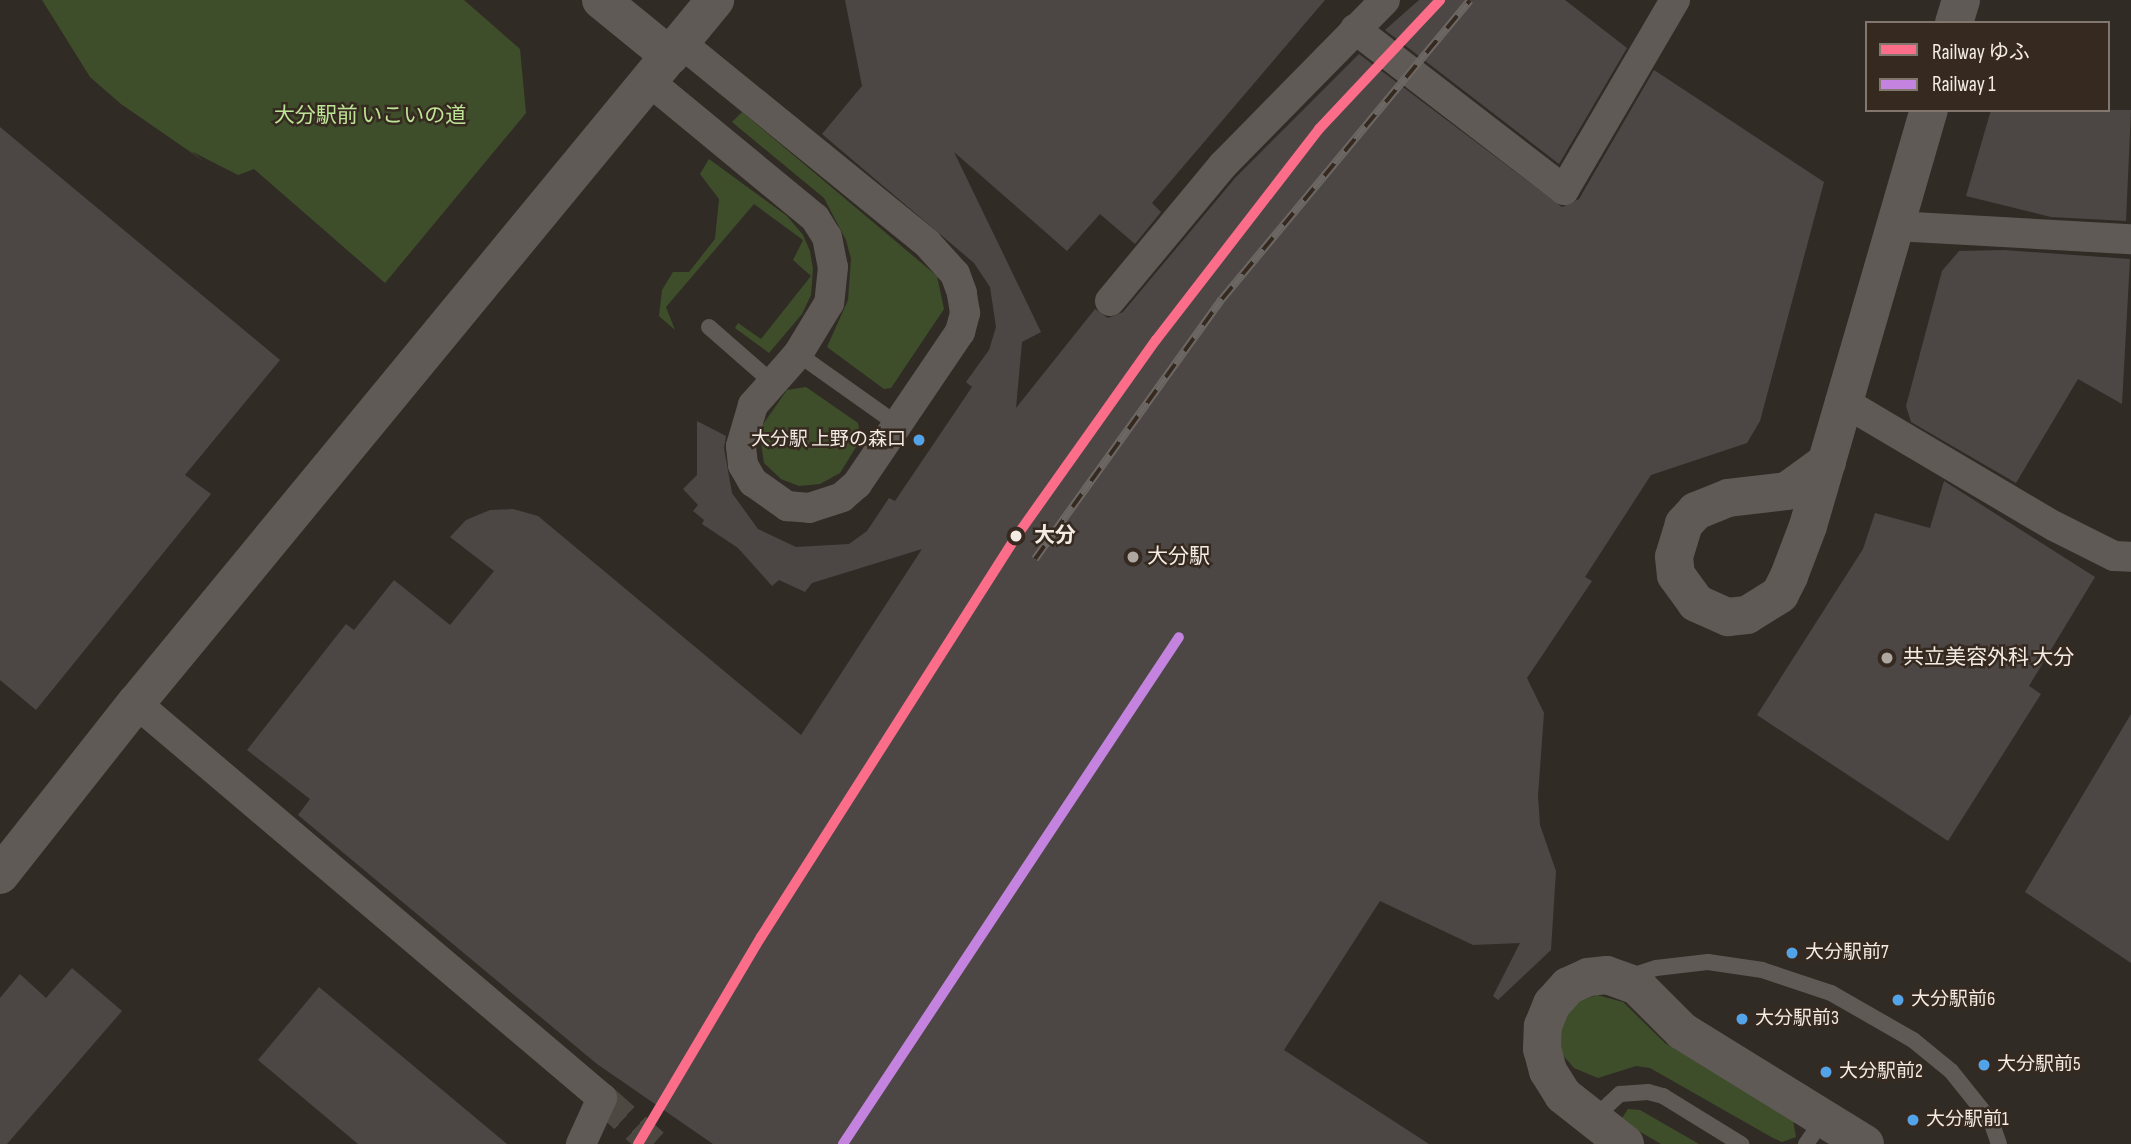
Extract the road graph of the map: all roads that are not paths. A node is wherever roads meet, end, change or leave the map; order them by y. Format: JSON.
{"nodes":[{"id":1,"x":601,"y":0,"type":"edge"},
{"id":2,"x":715,"y":0,"type":"edge"},
{"id":3,"x":1385,"y":0,"type":"edge"},
{"id":4,"x":1675,"y":0,"type":"edge"},
{"id":5,"x":1961,"y":0,"type":"edge"},
{"id":6,"x":1955,"y":21,"type":"edge"},
{"id":7,"x":1355,"y":29,"type":"junction"},
{"id":8,"x":667,"y":60,"type":"junction"},
{"id":9,"x":1928,"y":112,"type":"edge"},
{"id":10,"x":1895,"y":226,"type":"junction"},
{"id":11,"x":2131,"y":239,"type":"edge"},
{"id":12,"x":1110,"y":301,"type":"dead end"},
{"id":13,"x":709,"y":327,"type":"dead end"},
{"id":14,"x":798,"y":354,"type":"junction"},
{"id":15,"x":773,"y":383,"type":"junction"},
{"id":16,"x":1844,"y":402,"type":"junction"},
{"id":17,"x":897,"y":424,"type":"junction"},
{"id":18,"x":1826,"y":462,"type":"dead end"},
{"id":19,"x":2131,"y":557,"type":"edge"},
{"id":20,"x":136,"y":703,"type":"junction"},
{"id":21,"x":0,"y":875,"type":"edge"},
{"id":22,"x":1623,"y":979,"type":"junction"},
{"id":23,"x":1815,"y":1132,"type":"edge"},
{"id":24,"x":1610,"y":1136,"type":"edge"},
{"id":25,"x":581,"y":1144,"type":"edge"},
{"id":26,"x":1741,"y":1144,"type":"edge"},
{"id":27,"x":1864,"y":1144,"type":"edge"},
{"id":28,"x":1999,"y":1144,"type":"edge"}],
"edges":[{"from":1,"to":8,"type":"street"},
{"from":2,"to":8,"type":"street"},
{"from":3,"to":7,"type":"street"},
{"from":4,"to":7,"type":"street"},
{"from":5,"to":6,"type":"street"},
{"from":7,"to":12,"type":"street"},
{"from":8,"to":14,"type":"street"},
{"from":8,"to":17,"type":"street"},
{"from":8,"to":20,"type":"street"},
{"from":9,"to":10,"type":"street"},
{"from":10,"to":11,"type":"street"},
{"from":10,"to":16,"type":"street"},
{"from":13,"to":15,"type":"lane"},
{"from":14,"to":15,"type":"street"},
{"from":14,"to":17,"type":"lane"},
{"from":15,"to":17,"type":"street"},
{"from":16,"to":18,"type":"street"},
{"from":16,"to":19,"type":"street"},
{"from":20,"to":21,"type":"street"},
{"from":20,"to":25,"type":"street"},
{"from":22,"to":23,"type":"street"},
{"from":22,"to":24,"type":"street"},
{"from":22,"to":28,"type":"lane"},
{"from":23,"to":27,"type":"street"},
{"from":24,"to":26,"type":"lane"}]}
